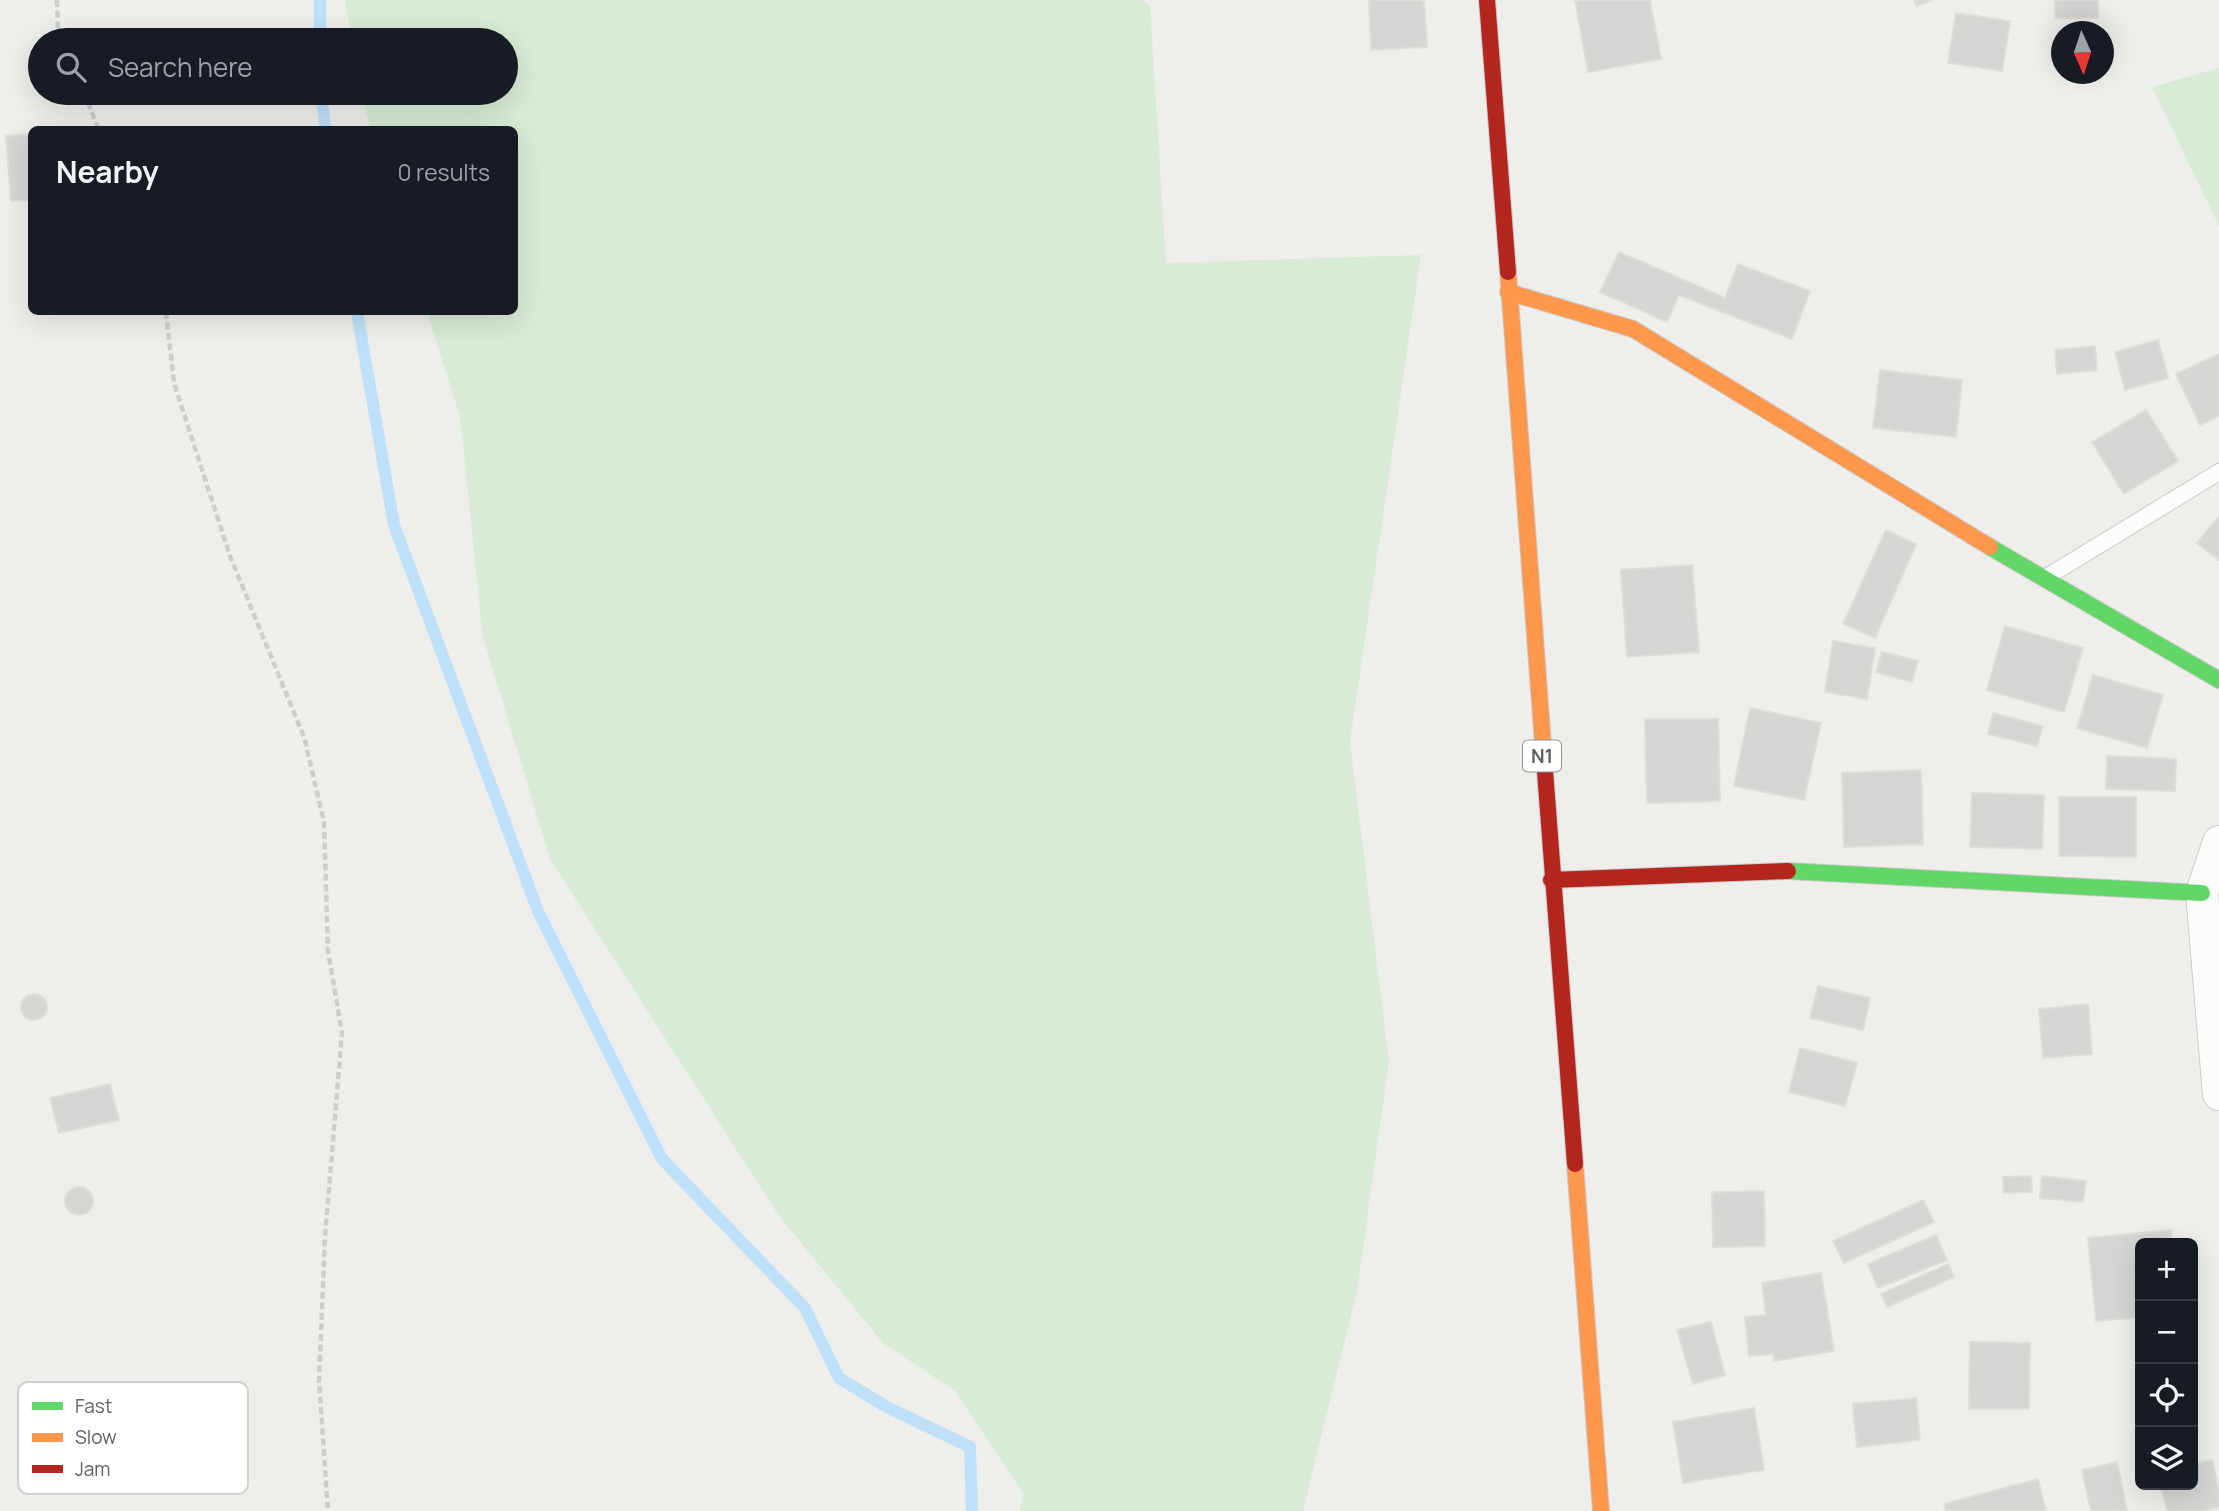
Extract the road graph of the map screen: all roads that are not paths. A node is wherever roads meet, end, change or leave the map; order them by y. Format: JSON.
{"nodes":[{"id":1,"x":1487,"y":0,"type":"edge"},
{"id":2,"x":1508,"y":292,"type":"junction"},
{"id":3,"x":2219,"y":472,"type":"edge"},
{"id":4,"x":2043,"y":579,"type":"junction"},
{"id":5,"x":2219,"y":680,"type":"edge"},
{"id":6,"x":2219,"y":842,"type":"edge"},
{"id":7,"x":1551,"y":880,"type":"junction"},
{"id":8,"x":2202,"y":893,"type":"junction"},
{"id":9,"x":2219,"y":1094,"type":"edge"},
{"id":10,"x":1601,"y":1511,"type":"edge"}],
"edges":[{"from":1,"to":2,"type":"main road","number":"N1"},
{"from":2,"to":4,"type":"main road"},
{"from":2,"to":7,"type":"main road","number":"N1"},
{"from":3,"to":4,"type":"lane"},
{"from":4,"to":5,"type":"main road"},
{"from":6,"to":8,"type":"street"},
{"from":7,"to":8,"type":"main road"},
{"from":7,"to":10,"type":"main road","number":"N1"},
{"from":8,"to":9,"type":"street"}]}
